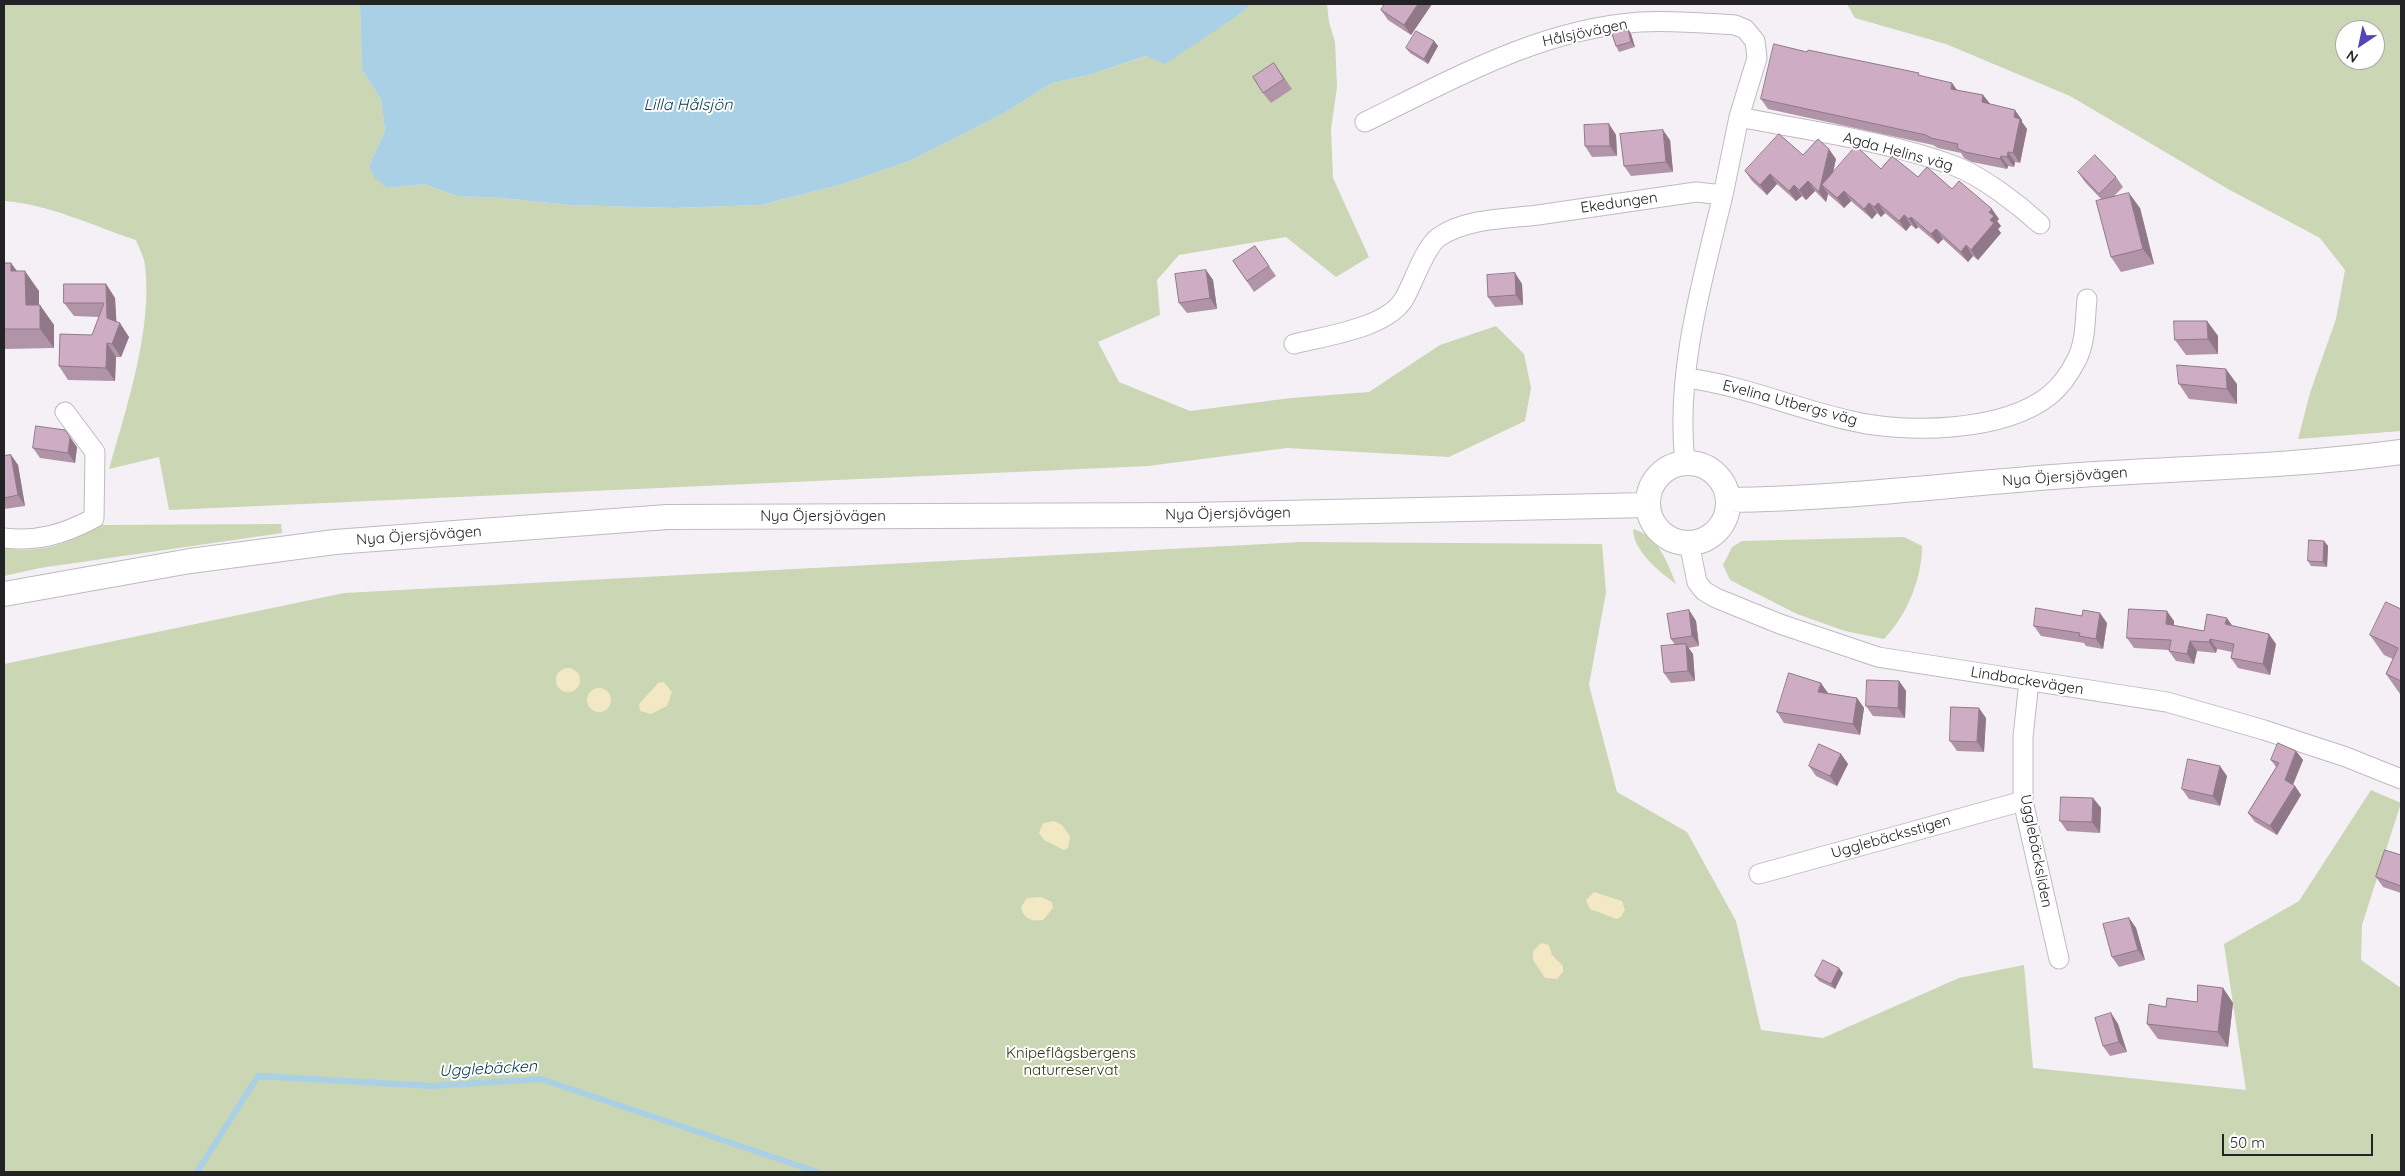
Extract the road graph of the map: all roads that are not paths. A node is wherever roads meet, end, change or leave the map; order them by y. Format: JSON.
{"nodes":[{"id":1,"x":1739,"y":117,"type":"junction"},
{"id":2,"x":1365,"y":122,"type":"dead end"},
{"id":3,"x":1723,"y":195,"type":"junction"},
{"id":4,"x":2040,"y":224,"type":"dead end"},
{"id":5,"x":2088,"y":299,"type":"dead end"},
{"id":6,"x":1294,"y":344,"type":"dead end"},
{"id":7,"x":1686,"y":378,"type":"junction"},
{"id":8,"x":65,"y":412,"type":"dead end"},
{"id":9,"x":2401,"y":452,"type":"edge"},
{"id":10,"x":1685,"y":463,"type":"junction"},
{"id":11,"x":1728,"y":500,"type":"junction"},
{"id":12,"x":1648,"y":505,"type":"junction"},
{"id":13,"x":4,"y":538,"type":"edge"},
{"id":14,"x":1689,"y":543,"type":"junction"},
{"id":15,"x":4,"y":594,"type":"edge"},
{"id":16,"x":2029,"y":681,"type":"junction"},
{"id":17,"x":2401,"y":780,"type":"edge"},
{"id":18,"x":2024,"y":802,"type":"junction"},
{"id":19,"x":1759,"y":874,"type":"dead end"},
{"id":20,"x":2059,"y":959,"type":"dead end"}],
"edges":[{"from":1,"to":2,"type":"street","name":"Hålsjövägen"},
{"from":1,"to":3,"type":"street"},
{"from":1,"to":4,"type":"street","name":"Agda Helins väg"},
{"from":3,"to":6,"type":"street","name":"Ekedungen"},
{"from":3,"to":7,"type":"street"},
{"from":5,"to":7,"type":"street","name":"Evelina Utbergs väg"},
{"from":7,"to":10,"type":"street"},
{"from":8,"to":13,"type":"street"},
{"from":9,"to":11,"type":"street","name":"Nya Öjersjövägen"},
{"from":10,"to":11,"type":"street"},
{"from":10,"to":12,"type":"street"},
{"from":11,"to":14,"type":"street"},
{"from":12,"to":14,"type":"street"},
{"from":12,"to":15,"type":"street","name":"Nya Öjersjövägen"},
{"from":14,"to":16,"type":"street","name":"Lindbackevägen"},
{"from":16,"to":17,"type":"street","name":"Lindbackevägen"},
{"from":16,"to":18,"type":"street","name":"Ugglebäcksliden"},
{"from":18,"to":19,"type":"street","name":"Ugglebäcksstigen"},
{"from":18,"to":20,"type":"street","name":"Ugglebäcksliden"}]}
